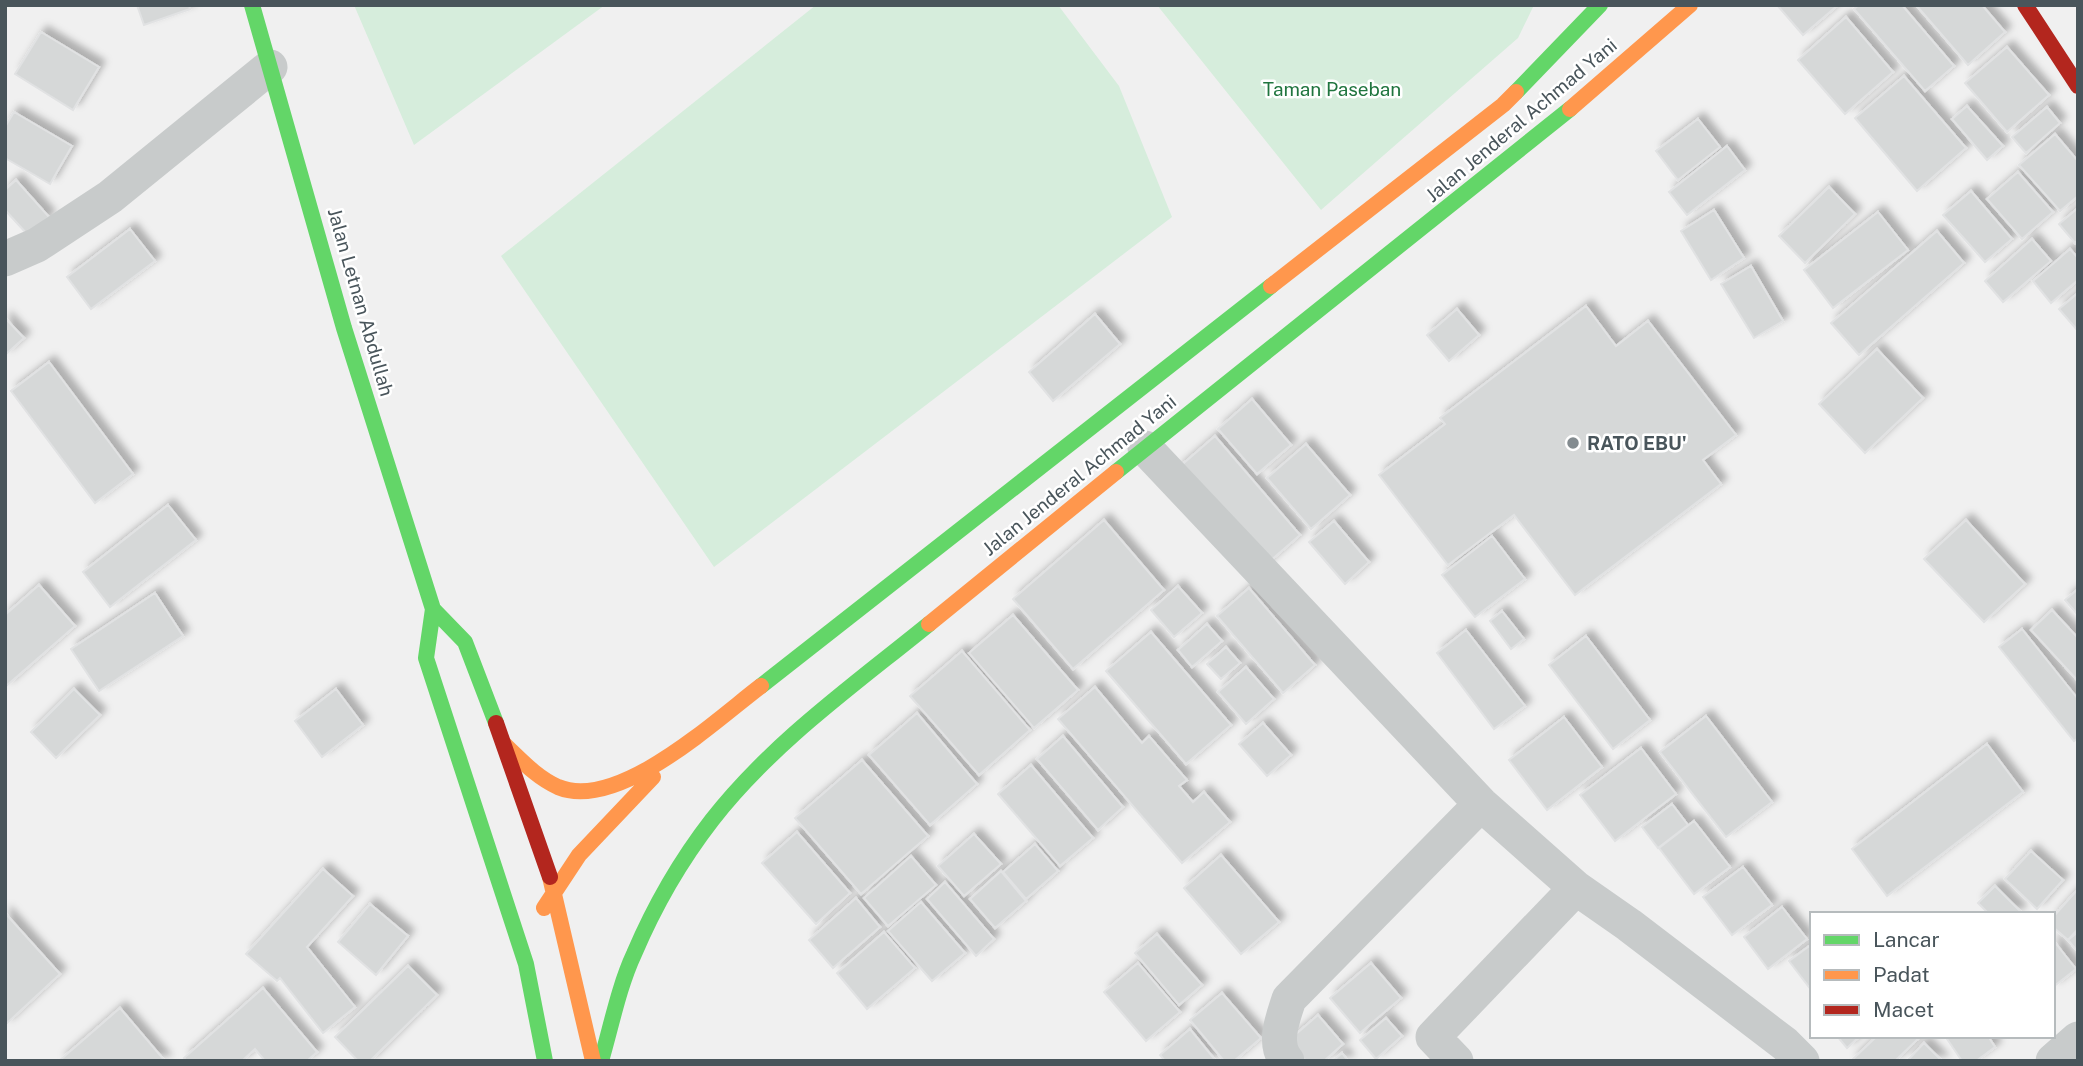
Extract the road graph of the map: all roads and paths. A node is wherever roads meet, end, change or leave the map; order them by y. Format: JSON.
{"nodes":[{"id":1,"x":252,"y":5,"type":"edge"},
{"id":2,"x":1600,"y":5,"type":"edge"},
{"id":3,"x":1690,"y":5,"type":"edge"},
{"id":4,"x":2025,"y":5,"type":"edge"},
{"id":5,"x":270,"y":67,"type":"junction"},
{"id":6,"x":2078,"y":86,"type":"edge"},
{"id":7,"x":5,"y":259,"type":"edge"},
{"id":8,"x":1145,"y":448,"type":"junction"},
{"id":9,"x":433,"y":609,"type":"junction"},
{"id":10,"x":695,"y":737,"type":"junction"},
{"id":11,"x":504,"y":744,"type":"junction"},
{"id":12,"x":1481,"y":804,"type":"junction"},
{"id":13,"x":1576,"y":888,"type":"junction"},
{"id":14,"x":554,"y":889,"type":"junction"},
{"id":15,"x":526,"y":964,"type":"junction"},
{"id":16,"x":2078,"y":1039,"type":"edge"},
{"id":17,"x":1786,"y":1055,"type":"edge"},
{"id":18,"x":569,"y":1059,"type":"edge"},
{"id":19,"x":601,"y":1061,"type":"edge"},
{"id":20,"x":1287,"y":1061,"type":"edge"},
{"id":21,"x":1456,"y":1061,"type":"edge"},
{"id":22,"x":2053,"y":1061,"type":"edge"}],
"edges":[{"from":1,"to":5,"type":"street","name":"Jalan Letnan Abdullah"},
{"from":2,"to":10,"type":"street","name":"Jalan Jenderal Achmad Yani"},
{"from":3,"to":8,"type":"street","name":"Jalan Jenderal Achmad Yani"},
{"from":4,"to":6,"type":"street"},
{"from":5,"to":7,"type":"street"},
{"from":5,"to":9,"type":"street","name":"Jalan Letnan Abdullah"},
{"from":8,"to":12,"type":"street"},
{"from":8,"to":19,"type":"street","name":"Jalan Jenderal Achmad Yani"},
{"from":9,"to":11,"type":"street","name":"Jalan Letnan Abdullah"},
{"from":9,"to":15,"type":"street","name":"Jalan Letnan Abdullah"},
{"from":10,"to":11,"type":"street"},
{"from":10,"to":14,"type":"street"},
{"from":11,"to":14,"type":"street","name":"Jalan Letnan Abdullah"},
{"from":12,"to":13,"type":"street"},
{"from":12,"to":20,"type":"street"},
{"from":13,"to":17,"type":"street"},
{"from":13,"to":21,"type":"street"},
{"from":14,"to":15,"type":"street"},
{"from":14,"to":18,"type":"street","name":"Jalan Letnan Abdullah"},
{"from":15,"to":18,"type":"street","name":"Jalan Letnan Abdullah"},
{"from":16,"to":22,"type":"street"}]}
